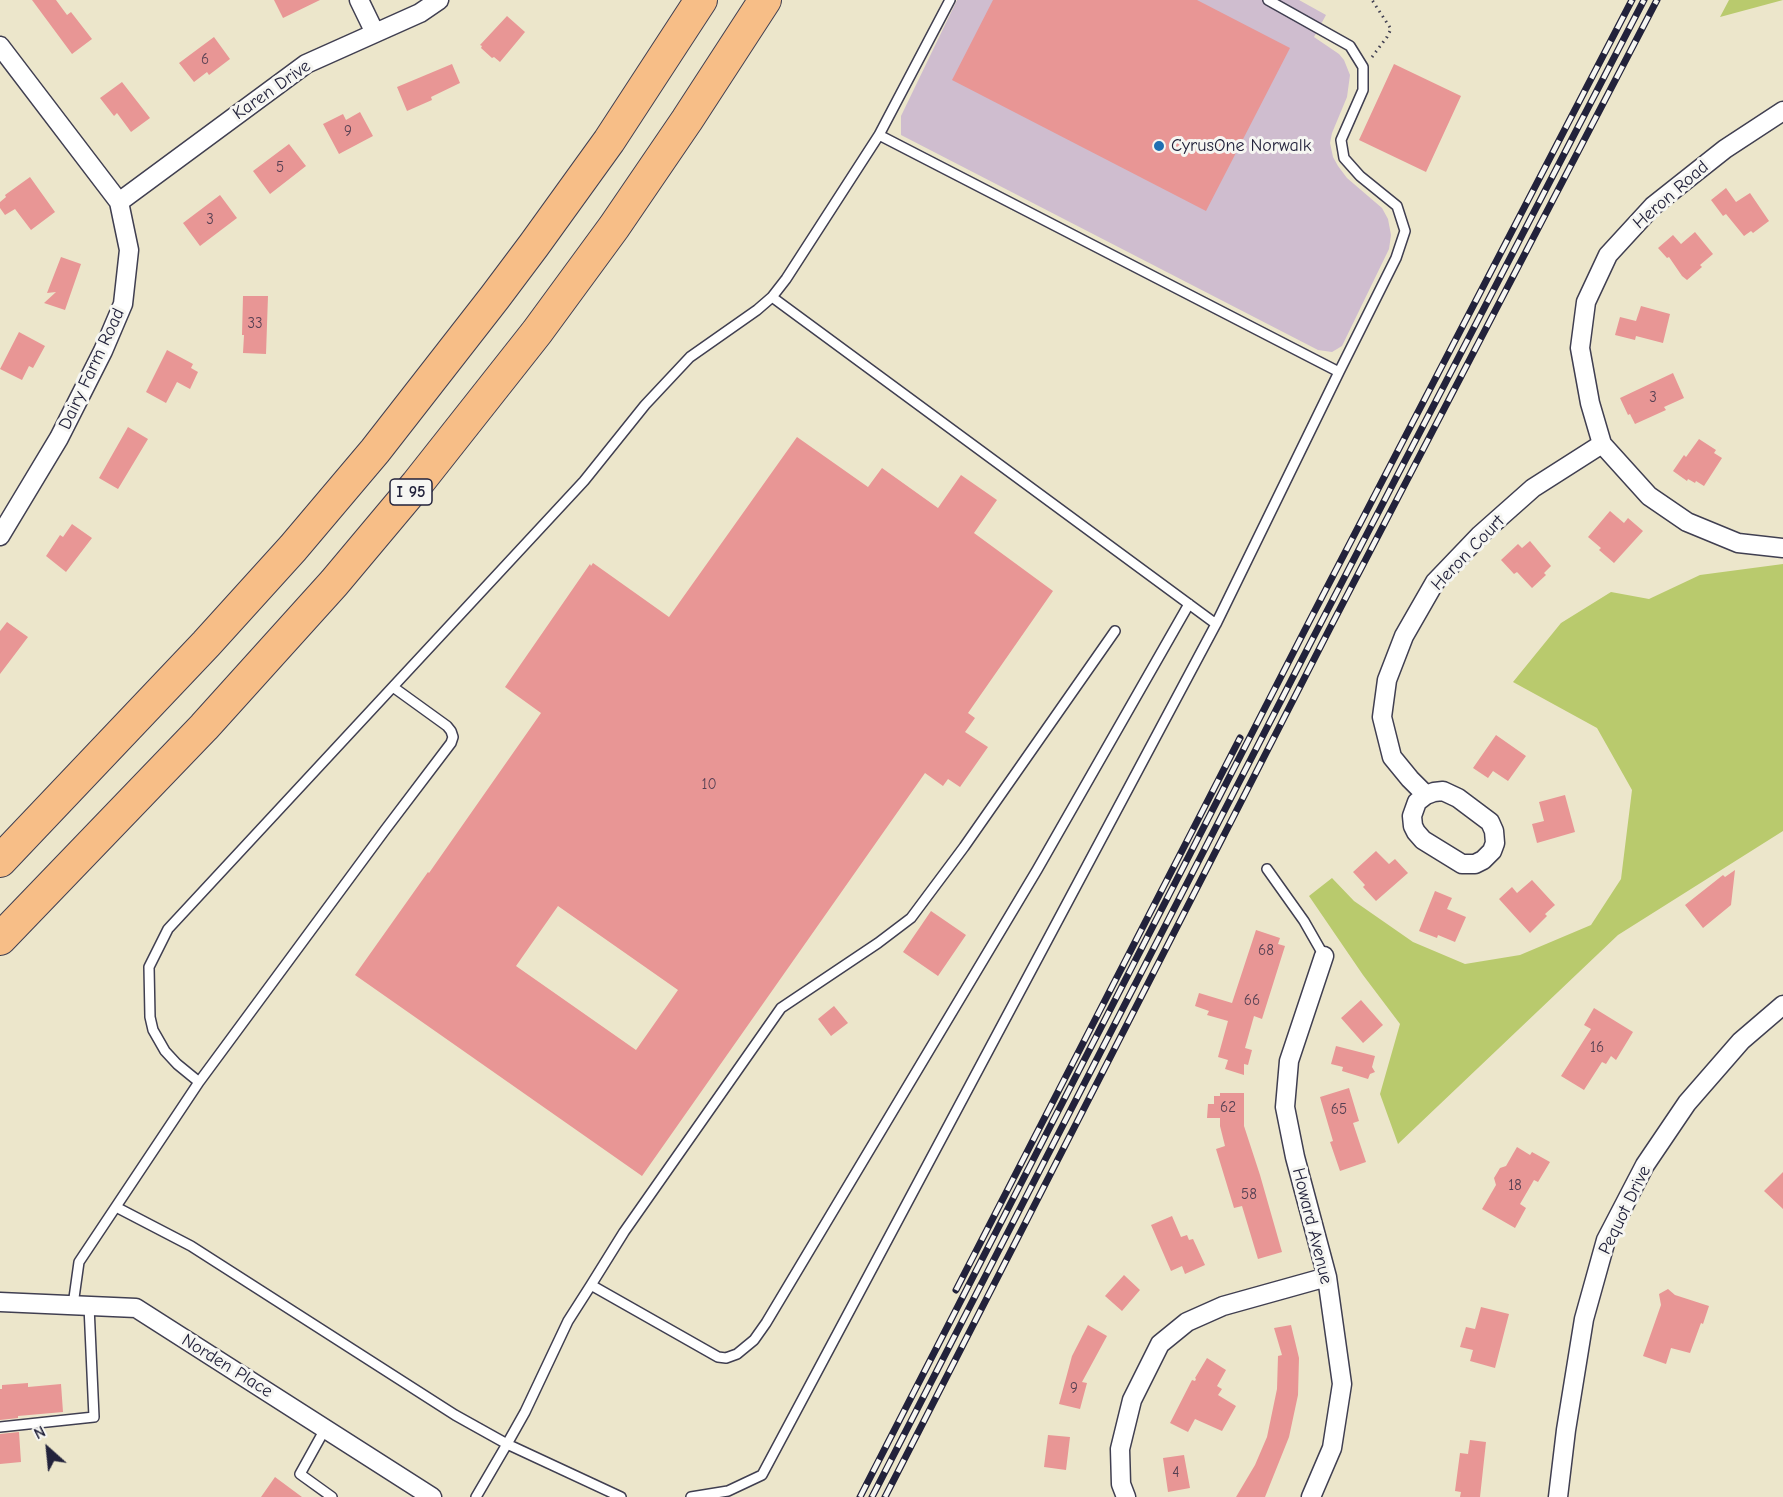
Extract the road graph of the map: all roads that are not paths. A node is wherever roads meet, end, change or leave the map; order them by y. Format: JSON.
{"nodes":[{"id":1,"x":359,"y":0,"type":"edge"},
{"id":2,"x":439,"y":0,"type":"edge"},
{"id":3,"x":701,"y":0,"type":"edge"},
{"id":4,"x":765,"y":0,"type":"edge"},
{"id":5,"x":950,"y":0,"type":"edge"},
{"id":6,"x":1268,"y":0,"type":"edge"},
{"id":7,"x":375,"y":33,"type":"junction"},
{"id":8,"x":0,"y":46,"type":"edge"},
{"id":9,"x":1783,"y":111,"type":"edge"},
{"id":10,"x":879,"y":135,"type":"junction"},
{"id":11,"x":119,"y":202,"type":"junction"},
{"id":12,"x":772,"y":297,"type":"junction"},
{"id":13,"x":1339,"y":372,"type":"junction"},
{"id":14,"x":1602,"y":444,"type":"junction"},
{"id":15,"x":0,"y":536,"type":"edge"},
{"id":16,"x":1783,"y":548,"type":"edge"},
{"id":17,"x":1189,"y":604,"type":"junction"},
{"id":18,"x":1215,"y":624,"type":"junction"},
{"id":19,"x":1115,"y":632,"type":"dead end"},
{"id":20,"x":393,"y":687,"type":"junction"},
{"id":21,"x":1426,"y":795,"type":"junction"},
{"id":22,"x":0,"y":861,"type":"edge"},
{"id":23,"x":1267,"y":869,"type":"dead end"},
{"id":24,"x":0,"y":939,"type":"edge"},
{"id":25,"x":1324,"y":956,"type":"joint"},
{"id":26,"x":1783,"y":1005,"type":"edge"},
{"id":27,"x":199,"y":1082,"type":"junction"},
{"id":28,"x":116,"y":1207,"type":"junction"},
{"id":29,"x":1327,"y":1277,"type":"junction"},
{"id":30,"x":591,"y":1285,"type":"junction"},
{"id":31,"x":0,"y":1302,"type":"edge"},
{"id":32,"x":81,"y":1306,"type":"junction"},
{"id":33,"x":0,"y":1427,"type":"edge"},
{"id":34,"x":326,"y":1429,"type":"junction"},
{"id":35,"x":507,"y":1444,"type":"junction"},
{"id":36,"x":332,"y":1497,"type":"edge"},
{"id":37,"x":432,"y":1497,"type":"edge"},
{"id":38,"x":476,"y":1497,"type":"edge"},
{"id":39,"x":621,"y":1497,"type":"edge"},
{"id":40,"x":691,"y":1497,"type":"edge"},
{"id":41,"x":1126,"y":1497,"type":"edge"},
{"id":42,"x":1311,"y":1497,"type":"edge"},
{"id":43,"x":1558,"y":1497,"type":"edge"}],
"edges":[{"from":1,"to":7,"type":"street"},
{"from":2,"to":7,"type":"street","name":"Karen Drive"},
{"from":3,"to":22,"type":"highway"},
{"from":4,"to":24,"type":"highway","number":"I 95"},
{"from":5,"to":10,"type":"lane"},
{"from":6,"to":13,"type":"lane"},
{"from":7,"to":11,"type":"street","name":"Karen Drive"},
{"from":8,"to":11,"type":"street","name":"Dairy Farm Road"},
{"from":9,"to":14,"type":"street","name":"Heron Road"},
{"from":10,"to":12,"type":"lane"},
{"from":10,"to":13,"type":"lane"},
{"from":11,"to":15,"type":"street","name":"Dairy Farm Road"},
{"from":12,"to":17,"type":"lane"},
{"from":12,"to":20,"type":"lane"},
{"from":13,"to":18,"type":"lane"},
{"from":14,"to":16,"type":"street","name":"Heron Road"},
{"from":14,"to":21,"type":"street","name":"Heron Court"},
{"from":17,"to":18,"type":"lane"},
{"from":17,"to":30,"type":"lane"},
{"from":18,"to":40,"type":"lane"},
{"from":19,"to":30,"type":"lane"},
{"from":20,"to":27,"type":"lane"},
{"from":20,"to":27,"type":"lane"},
{"from":21,"to":21,"type":"street"},
{"from":23,"to":25,"type":"lane"},
{"from":25,"to":29,"type":"street","name":"Howard Avenue"},
{"from":26,"to":43,"type":"street","name":"Pequot Drive"},
{"from":27,"to":28,"type":"lane"},
{"from":28,"to":32,"type":"lane"},
{"from":28,"to":35,"type":"lane"},
{"from":29,"to":41,"type":"street"},
{"from":29,"to":42,"type":"street","name":"Howard Avenue"},
{"from":30,"to":35,"type":"lane"},
{"from":31,"to":32,"type":"street","name":"Norden Place"},
{"from":32,"to":33,"type":"lane"},
{"from":32,"to":34,"type":"street","name":"Norden Place"},
{"from":34,"to":36,"type":"lane"},
{"from":34,"to":37,"type":"street","name":"Norden Place"},
{"from":35,"to":38,"type":"lane"},
{"from":35,"to":39,"type":"lane"}]}
